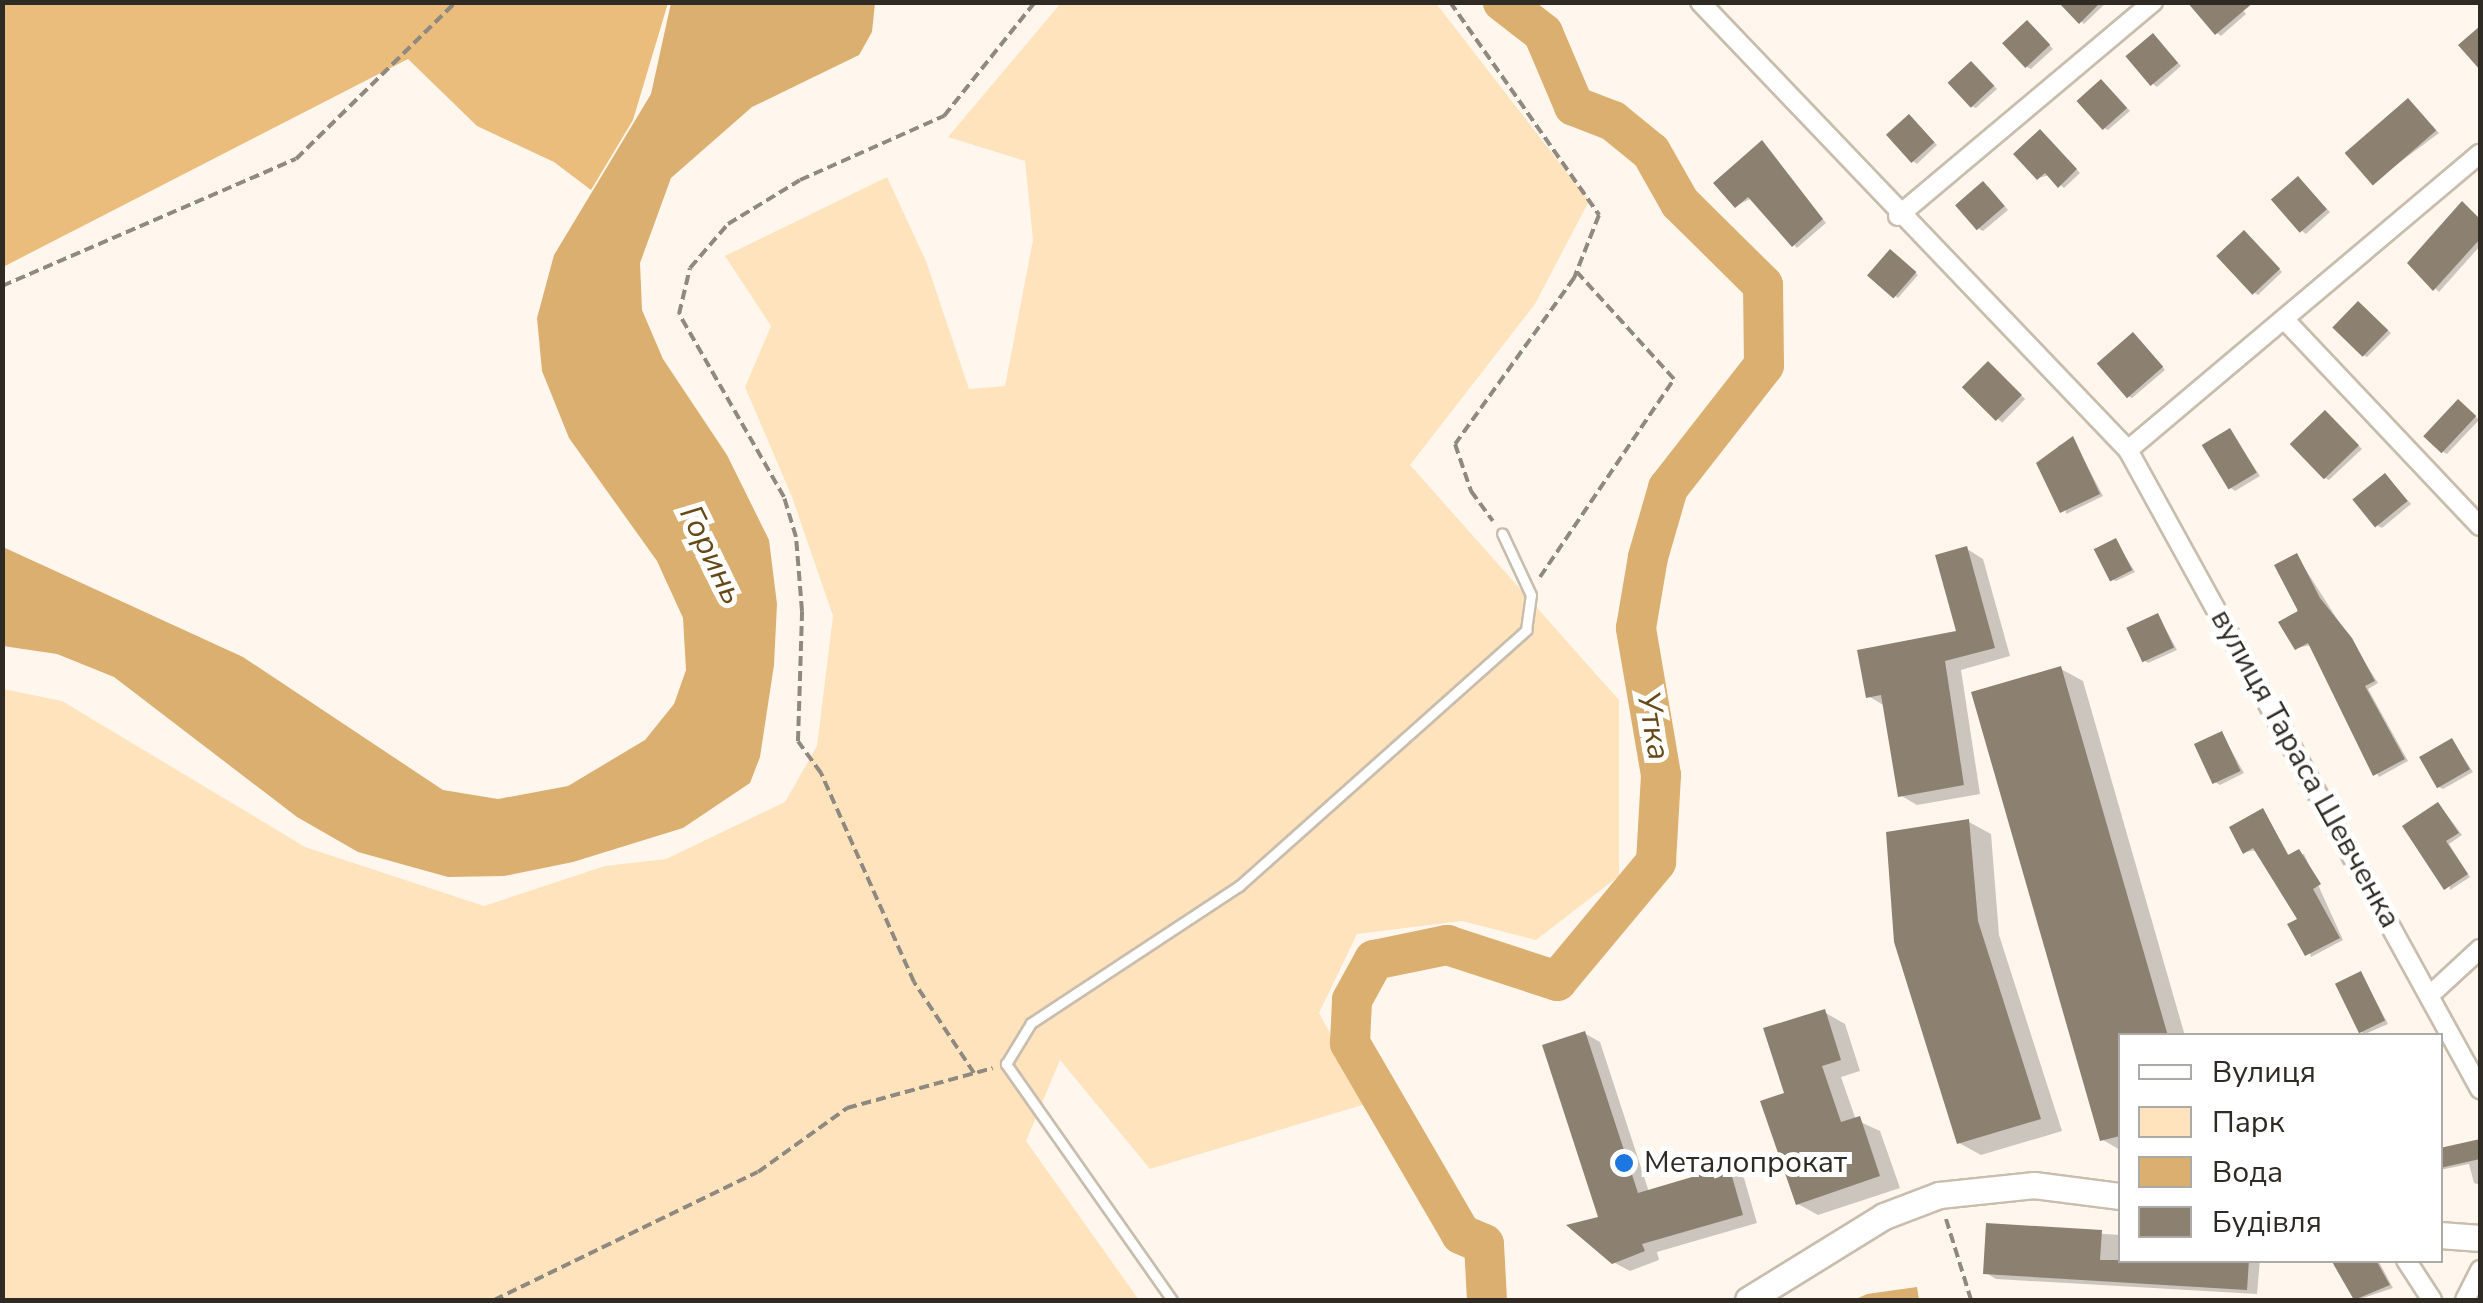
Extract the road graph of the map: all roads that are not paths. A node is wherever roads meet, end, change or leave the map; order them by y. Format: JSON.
{"nodes":[{"id":1,"x":1700,"y":2,"type":"edge"},
{"id":2,"x":2153,"y":2,"type":"edge"},
{"id":3,"x":2480,"y":154,"type":"edge"},
{"id":4,"x":1898,"y":216,"type":"junction"},
{"id":5,"x":2284,"y":319,"type":"junction"},
{"id":6,"x":2128,"y":450,"type":"junction"},
{"id":7,"x":2480,"y":526,"type":"edge"},
{"id":8,"x":1502,"y":532,"type":"road end"},
{"id":9,"x":2480,"y":949,"type":"edge"},
{"id":10,"x":2430,"y":995,"type":"junction"},
{"id":11,"x":2480,"y":1089,"type":"edge"},
{"id":12,"x":2118,"y":1196,"type":"edge"},
{"id":13,"x":2443,"y":1234,"type":"edge"},
{"id":14,"x":2480,"y":1238,"type":"edge"},
{"id":15,"x":2408,"y":1263,"type":"edge"},
{"id":16,"x":2480,"y":1270,"type":"edge"},
{"id":17,"x":1172,"y":1300,"type":"edge"},
{"id":18,"x":1748,"y":1300,"type":"edge"},
{"id":19,"x":2432,"y":1300,"type":"edge"},
{"id":20,"x":2464,"y":1300,"type":"edge"}],
"edges":[{"from":1,"to":4,"type":"street","name":"вулиця Тараса Шевченка"},
{"from":2,"to":4,"type":"street"},
{"from":3,"to":5,"type":"street"},
{"from":4,"to":6,"type":"street","name":"вулиця Тараса Шевченка"},
{"from":5,"to":6,"type":"street"},
{"from":5,"to":7,"type":"street"},
{"from":6,"to":10,"type":"street","name":"вулиця Тараса Шевченка"},
{"from":8,"to":17,"type":"lane"},
{"from":9,"to":10,"type":"street"},
{"from":10,"to":11,"type":"street","name":"вулиця Тараса Шевченка"},
{"from":12,"to":18,"type":"main road"},
{"from":13,"to":14,"type":"main road"},
{"from":15,"to":19,"type":"street"},
{"from":16,"to":20,"type":"street"}]}
